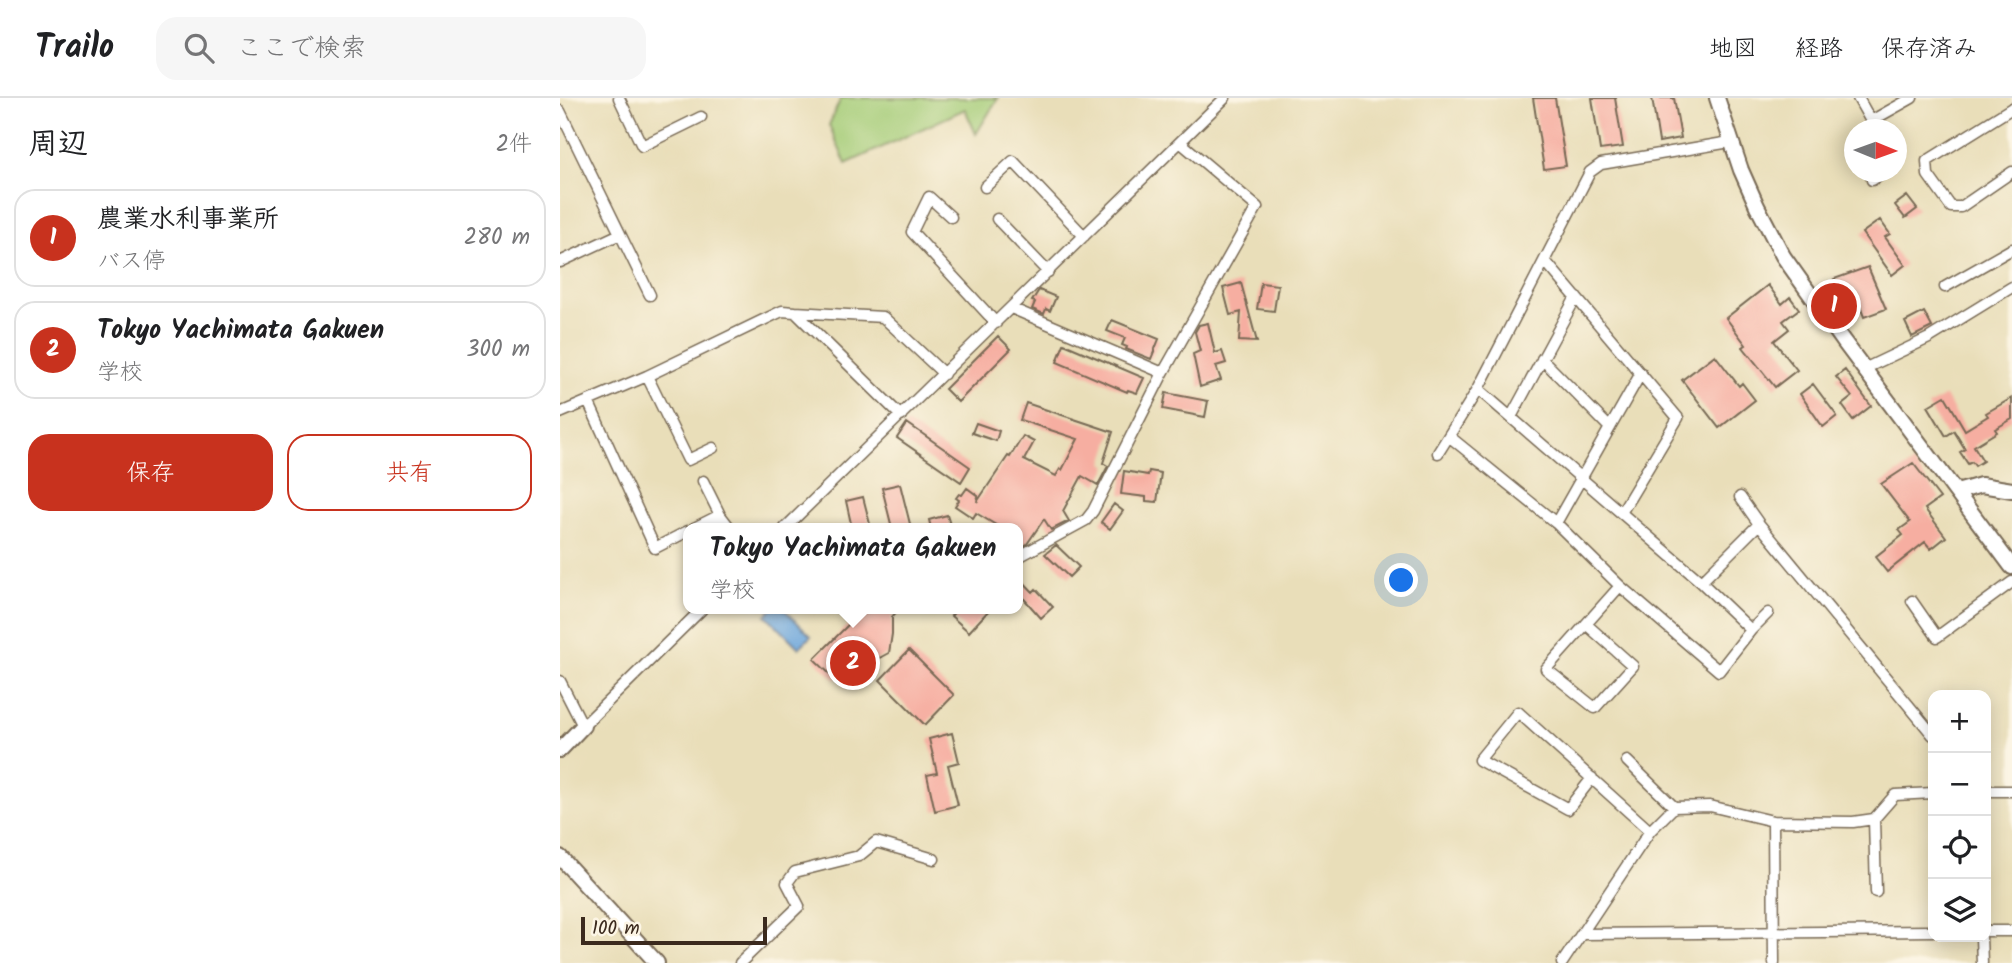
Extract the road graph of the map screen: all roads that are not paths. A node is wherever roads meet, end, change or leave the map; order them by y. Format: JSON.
{"nodes":[{"id":1,"x":619,"y":98,"type":"edge"},
{"id":2,"x":1225,"y":98,"type":"edge"},
{"id":3,"x":1717,"y":98,"type":"edge"},
{"id":4,"x":1858,"y":98,"type":"edge"},
{"id":5,"x":1912,"y":98,"type":"edge"},
{"id":6,"x":2007,"y":98,"type":"edge"},
{"id":7,"x":2012,"y":107,"type":"edge"},
{"id":8,"x":560,"y":111,"type":"edge"},
{"id":9,"x":701,"y":117,"type":"dead end"},
{"id":10,"x":1870,"y":119,"type":"edge"},
{"id":11,"x":1882,"y":119,"type":"edge"},
{"id":12,"x":1180,"y":142,"type":"junction"},
{"id":13,"x":1730,"y":142,"type":"junction"},
{"id":14,"x":2012,"y":172,"type":"edge"},
{"id":15,"x":985,"y":187,"type":"dead end"},
{"id":16,"x":951,"y":217,"type":"dead end"},
{"id":17,"x":998,"y":219,"type":"dead end"},
{"id":18,"x":620,"y":234,"type":"junction"},
{"id":19,"x":1084,"y":236,"type":"junction"},
{"id":20,"x":2012,"y":249,"type":"edge"},
{"id":21,"x":560,"y":262,"type":"edge"},
{"id":22,"x":1546,"y":262,"type":"junction"},
{"id":23,"x":1048,"y":272,"type":"junction"},
{"id":24,"x":1945,"y":287,"type":"dead end"},
{"id":25,"x":2012,"y":287,"type":"edge"},
{"id":26,"x":650,"y":295,"type":"dead end"},
{"id":27,"x":1576,"y":297,"type":"junction"},
{"id":28,"x":1011,"y":309,"type":"junction"},
{"id":29,"x":794,"y":312,"type":"junction"},
{"id":30,"x":996,"y":323,"type":"junction"},
{"id":31,"x":1542,"y":359,"type":"junction"},
{"id":32,"x":1866,"y":368,"type":"junction"},
{"id":33,"x":1163,"y":373,"type":"junction"},
{"id":34,"x":1641,"y":373,"type":"junction"},
{"id":35,"x":944,"y":374,"type":"junction"},
{"id":36,"x":647,"y":376,"type":"junction"},
{"id":37,"x":1478,"y":389,"type":"junction"},
{"id":38,"x":588,"y":401,"type":"junction"},
{"id":39,"x":560,"y":413,"type":"edge"},
{"id":40,"x":901,"y":416,"type":"junction"},
{"id":41,"x":1511,"y":417,"type":"junction"},
{"id":42,"x":1610,"y":428,"type":"junction"},
{"id":43,"x":1450,"y":437,"type":"junction"},
{"id":44,"x":713,"y":448,"type":"dead end"},
{"id":45,"x":1438,"y":453,"type":"dead end"},
{"id":46,"x":1582,"y":479,"type":"junction"},
{"id":47,"x":703,"y":481,"type":"dead end"},
{"id":48,"x":2012,"y":490,"type":"edge"},
{"id":49,"x":1957,"y":492,"type":"junction"},
{"id":50,"x":1740,"y":497,"type":"dead end"},
{"id":51,"x":1621,"y":513,"type":"junction"},
{"id":52,"x":720,"y":515,"type":"junction"},
{"id":53,"x":704,"y":523,"type":"edge"},
{"id":54,"x":726,"y":523,"type":"edge"},
{"id":55,"x":790,"y":523,"type":"edge"},
{"id":56,"x":1556,"y":523,"type":"junction"},
{"id":57,"x":1759,"y":524,"type":"junction"},
{"id":58,"x":683,"y":534,"type":"edge"},
{"id":59,"x":1023,"y":554,"type":"edge"},
{"id":60,"x":2012,"y":567,"type":"edge"},
{"id":61,"x":1701,"y":582,"type":"junction"},
{"id":62,"x":2012,"y":582,"type":"edge"},
{"id":63,"x":1620,"y":586,"type":"junction"},
{"id":64,"x":1912,"y":601,"type":"dead end"},
{"id":65,"x":1768,"y":613,"type":"dead end"},
{"id":66,"x":697,"y":614,"type":"edge"},
{"id":67,"x":1586,"y":624,"type":"junction"},
{"id":68,"x":1751,"y":630,"type":"junction"},
{"id":69,"x":560,"y":681,"type":"edge"},
{"id":70,"x":583,"y":726,"type":"junction"},
{"id":71,"x":1928,"y":729,"type":"edge"},
{"id":72,"x":560,"y":750,"type":"edge"},
{"id":73,"x":1627,"y":761,"type":"dead end"},
{"id":74,"x":1592,"y":779,"type":"junction"},
{"id":75,"x":1991,"y":791,"type":"edge"},
{"id":76,"x":2012,"y":792,"type":"edge"},
{"id":77,"x":1928,"y":793,"type":"edge"},
{"id":78,"x":1674,"y":807,"type":"junction"},
{"id":79,"x":1874,"y":819,"type":"junction"},
{"id":80,"x":1773,"y":821,"type":"junction"},
{"id":81,"x":1650,"y":831,"type":"junction"},
{"id":82,"x":560,"y":857,"type":"edge"},
{"id":83,"x":934,"y":859,"type":"dead end"},
{"id":84,"x":1876,"y":892,"type":"dead end"},
{"id":85,"x":1774,"y":931,"type":"junction"},
{"id":86,"x":1928,"y":931,"type":"edge"},
{"id":87,"x":1991,"y":931,"type":"edge"},
{"id":88,"x":2012,"y":931,"type":"edge"},
{"id":89,"x":1582,"y":933,"type":"junction"},
{"id":90,"x":1981,"y":942,"type":"edge"},
{"id":91,"x":657,"y":963,"type":"edge"},
{"id":92,"x":740,"y":963,"type":"edge"},
{"id":93,"x":1562,"y":963,"type":"edge"},
{"id":94,"x":1774,"y":963,"type":"edge"},
{"id":95,"x":1982,"y":963,"type":"edge"}],
"edges":[{"from":1,"to":9,"type":"street"},
{"from":2,"to":12,"type":"street"},
{"from":3,"to":13,"type":"street"},
{"from":4,"to":10,"type":"street"},
{"from":5,"to":11,"type":"street"},
{"from":6,"to":7,"type":"street"},
{"from":7,"to":14,"type":"street"},
{"from":8,"to":18,"type":"street"},
{"from":12,"to":19,"type":"street"},
{"from":12,"to":33,"type":"street"},
{"from":13,"to":22,"type":"street"},
{"from":13,"to":32,"type":"street"},
{"from":15,"to":19,"type":"street"},
{"from":16,"to":30,"type":"street"},
{"from":17,"to":23,"type":"street"},
{"from":18,"to":21,"type":"street"},
{"from":18,"to":26,"type":"street"},
{"from":19,"to":23,"type":"street"},
{"from":20,"to":24,"type":"street"},
{"from":22,"to":27,"type":"street"},
{"from":22,"to":37,"type":"street"},
{"from":23,"to":28,"type":"street"},
{"from":25,"to":32,"type":"street"},
{"from":27,"to":31,"type":"street"},
{"from":27,"to":34,"type":"street"},
{"from":28,"to":30,"type":"street"},
{"from":28,"to":33,"type":"street"},
{"from":29,"to":35,"type":"street"},
{"from":29,"to":36,"type":"street"},
{"from":29,"to":40,"type":"street"},
{"from":30,"to":35,"type":"street"},
{"from":31,"to":41,"type":"street"},
{"from":31,"to":42,"type":"street"},
{"from":32,"to":49,"type":"street"},
{"from":33,"to":59,"type":"street"},
{"from":34,"to":42,"type":"street"},
{"from":34,"to":51,"type":"street"},
{"from":35,"to":40,"type":"street"},
{"from":36,"to":38,"type":"street"},
{"from":36,"to":44,"type":"street"},
{"from":37,"to":41,"type":"street"},
{"from":37,"to":43,"type":"street"},
{"from":38,"to":39,"type":"street"},
{"from":38,"to":58,"type":"street"},
{"from":40,"to":55,"type":"street"},
{"from":41,"to":46,"type":"street"},
{"from":42,"to":46,"type":"street"},
{"from":43,"to":45,"type":"street"},
{"from":43,"to":56,"type":"street"},
{"from":46,"to":51,"type":"street"},
{"from":46,"to":56,"type":"street"},
{"from":47,"to":52,"type":"street"},
{"from":48,"to":49,"type":"street"},
{"from":49,"to":60,"type":"street"},
{"from":50,"to":57,"type":"street"},
{"from":51,"to":61,"type":"street"},
{"from":52,"to":53,"type":"street"},
{"from":52,"to":54,"type":"street"},
{"from":56,"to":63,"type":"street"},
{"from":57,"to":61,"type":"street"},
{"from":57,"to":71,"type":"street"},
{"from":61,"to":68,"type":"street"},
{"from":62,"to":64,"type":"street"},
{"from":63,"to":67,"type":"street"},
{"from":63,"to":68,"type":"street"},
{"from":65,"to":68,"type":"street"},
{"from":66,"to":70,"type":"street"},
{"from":67,"to":67,"type":"street"},
{"from":69,"to":70,"type":"street"},
{"from":70,"to":72,"type":"street"},
{"from":73,"to":78,"type":"street"},
{"from":74,"to":74,"type":"street"},
{"from":74,"to":81,"type":"street"},
{"from":75,"to":76,"type":"street"},
{"from":77,"to":79,"type":"street"},
{"from":78,"to":80,"type":"street"},
{"from":78,"to":81,"type":"street"},
{"from":79,"to":80,"type":"street"},
{"from":79,"to":84,"type":"street"},
{"from":80,"to":85,"type":"street"},
{"from":81,"to":89,"type":"street"},
{"from":82,"to":91,"type":"street"},
{"from":83,"to":92,"type":"street"},
{"from":85,"to":86,"type":"street"},
{"from":85,"to":89,"type":"street"},
{"from":85,"to":94,"type":"street"},
{"from":87,"to":88,"type":"street"},
{"from":89,"to":93,"type":"street"},
{"from":90,"to":95,"type":"street"}]}
